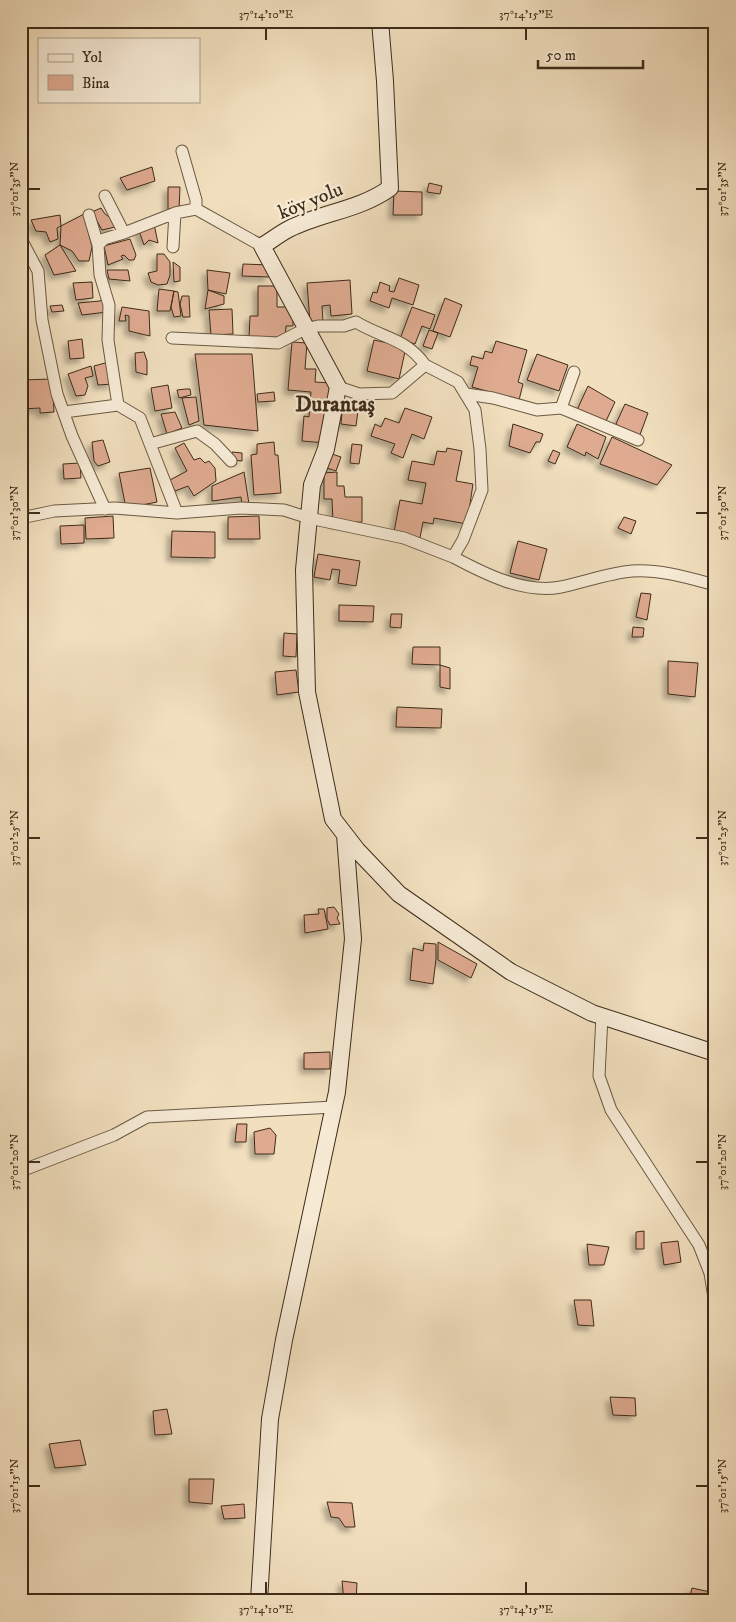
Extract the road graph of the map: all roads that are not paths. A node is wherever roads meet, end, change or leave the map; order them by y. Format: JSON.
{"nodes":[{"id":1,"x":380,"y":21,"type":"edge"},
{"id":2,"x":182,"y":151,"type":"dead end"},
{"id":3,"x":105,"y":196,"type":"dead end"},
{"id":4,"x":196,"y":209,"type":"junction"},
{"id":5,"x":175,"y":212,"type":"junction"},
{"id":6,"x":88,"y":215,"type":"dead end"},
{"id":7,"x":124,"y":233,"type":"junction"},
{"id":8,"x":21,"y":239,"type":"edge"},
{"id":9,"x":98,"y":245,"type":"junction"},
{"id":10,"x":262,"y":246,"type":"junction"},
{"id":11,"x":173,"y":247,"type":"dead end"},
{"id":12,"x":305,"y":329,"type":"junction"},
{"id":13,"x":172,"y":338,"type":"dead end"},
{"id":14,"x":425,"y":365,"type":"junction"},
{"id":15,"x":574,"y":372,"type":"dead end"},
{"id":16,"x":338,"y":388,"type":"junction"},
{"id":17,"x":466,"y":394,"type":"junction"},
{"id":18,"x":118,"y":405,"type":"junction"},
{"id":19,"x":561,"y":408,"type":"junction"},
{"id":20,"x":64,"y":412,"type":"junction"},
{"id":21,"x":638,"y":440,"type":"dead end"},
{"id":22,"x":150,"y":444,"type":"junction"},
{"id":23,"x":231,"y":461,"type":"dead end"},
{"id":24,"x":105,"y":509,"type":"junction"},
{"id":25,"x":177,"y":513,"type":"junction"},
{"id":26,"x":21,"y":518,"type":"edge"},
{"id":27,"x":309,"y":518,"type":"junction"},
{"id":28,"x":453,"y":556,"type":"junction"},
{"id":29,"x":715,"y":585,"type":"edge"},
{"id":30,"x":346,"y":835,"type":"junction"},
{"id":31,"x":602,"y":1016,"type":"junction"},
{"id":32,"x":715,"y":1053,"type":"edge"},
{"id":33,"x":334,"y":1107,"type":"junction"},
{"id":34,"x":21,"y":1171,"type":"edge"},
{"id":35,"x":715,"y":1304,"type":"edge"},
{"id":36,"x":259,"y":1601,"type":"edge"}],
"edges":[{"from":1,"to":10,"type":"street","name":"köy yolu"},
{"from":2,"to":4,"type":"street"},
{"from":3,"to":7,"type":"street"},
{"from":4,"to":5,"type":"street"},
{"from":4,"to":10,"type":"street"},
{"from":5,"to":7,"type":"street"},
{"from":5,"to":11,"type":"street"},
{"from":6,"to":9,"type":"street"},
{"from":7,"to":9,"type":"street"},
{"from":8,"to":20,"type":"street"},
{"from":9,"to":18,"type":"street"},
{"from":10,"to":12,"type":"street"},
{"from":12,"to":13,"type":"street"},
{"from":12,"to":14,"type":"street"},
{"from":12,"to":16,"type":"street"},
{"from":14,"to":16,"type":"street"},
{"from":14,"to":17,"type":"street"},
{"from":15,"to":19,"type":"street"},
{"from":16,"to":27,"type":"street"},
{"from":17,"to":19,"type":"street"},
{"from":17,"to":28,"type":"street"},
{"from":18,"to":20,"type":"street"},
{"from":18,"to":22,"type":"street"},
{"from":19,"to":21,"type":"street"},
{"from":20,"to":24,"type":"street"},
{"from":22,"to":23,"type":"street"},
{"from":22,"to":25,"type":"street"},
{"from":24,"to":25,"type":"street"},
{"from":24,"to":26,"type":"street"},
{"from":25,"to":27,"type":"street"},
{"from":27,"to":28,"type":"street"},
{"from":27,"to":30,"type":"street"},
{"from":28,"to":29,"type":"street"},
{"from":30,"to":31,"type":"street"},
{"from":30,"to":33,"type":"street"},
{"from":31,"to":32,"type":"street"},
{"from":31,"to":35,"type":"street"},
{"from":33,"to":34,"type":"street"},
{"from":33,"to":36,"type":"street"}]}
